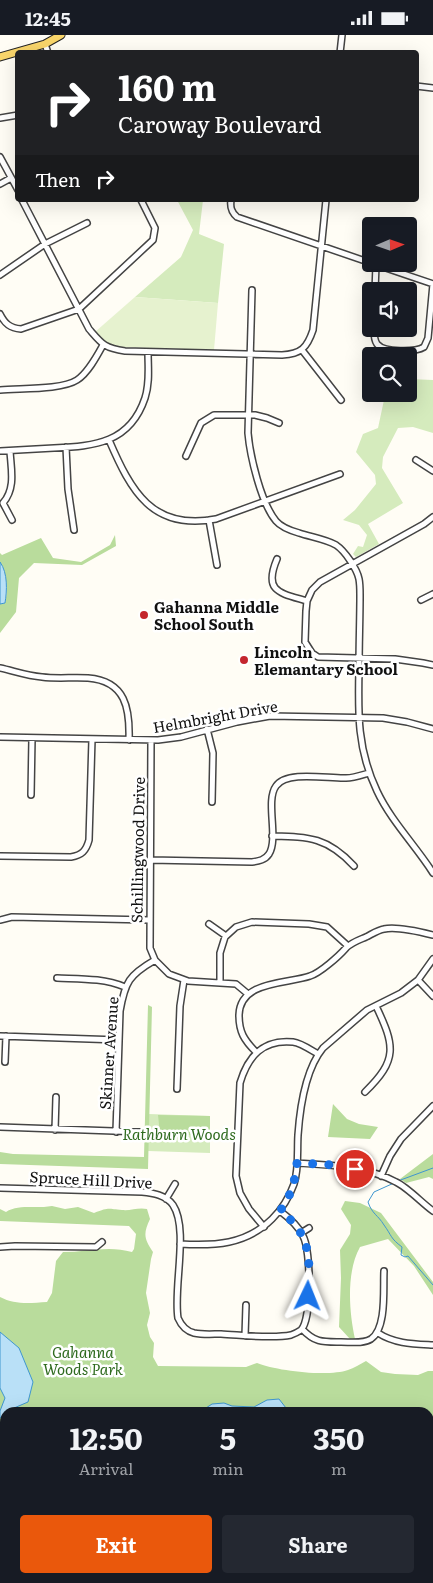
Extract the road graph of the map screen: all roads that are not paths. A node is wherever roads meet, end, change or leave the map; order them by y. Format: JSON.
{"nodes":[{"id":1,"x":61,"y":35,"type":"edge"},
{"id":2,"x":342,"y":35,"type":"edge"},
{"id":3,"x":45,"y":44,"type":"junction"},
{"id":4,"x":24,"y":50,"type":"edge"},
{"id":5,"x":47,"y":50,"type":"edge"},
{"id":6,"x":340,"y":50,"type":"edge"},
{"id":7,"x":15,"y":53,"type":"edge"},
{"id":8,"x":0,"y":57,"type":"edge"},
{"id":9,"x":419,"y":86,"type":"edge"},
{"id":10,"x":433,"y":88,"type":"edge"},
{"id":11,"x":15,"y":116,"type":"edge"},
{"id":12,"x":0,"y":119,"type":"edge"},
{"id":13,"x":0,"y":157,"type":"edge"},
{"id":14,"x":13,"y":179,"type":"edge"},
{"id":15,"x":0,"y":184,"type":"edge"},
{"id":16,"x":23,"y":202,"type":"edge"},
{"id":17,"x":143,"y":202,"type":"edge"},
{"id":18,"x":231,"y":202,"type":"edge"},
{"id":19,"x":326,"y":202,"type":"edge"},
{"id":20,"x":87,"y":223,"type":"dead end"},
{"id":21,"x":45,"y":244,"type":"junction"},
{"id":22,"x":322,"y":246,"type":"junction"},
{"id":23,"x":362,"y":260,"type":"edge"},
{"id":24,"x":401,"y":273,"type":"edge"},
{"id":25,"x":0,"y":275,"type":"edge"},
{"id":26,"x":433,"y":284,"type":"edge"},
{"id":27,"x":252,"y":290,"type":"dead end"},
{"id":28,"x":78,"y":309,"type":"junction"},
{"id":29,"x":0,"y":314,"type":"edge"},
{"id":30,"x":375,"y":337,"type":"edge"},
{"id":31,"x":103,"y":345,"type":"junction"},
{"id":32,"x":302,"y":350,"type":"junction"},
{"id":33,"x":148,"y":352,"type":"junction"},
{"id":34,"x":250,"y":354,"type":"junction"},
{"id":35,"x":0,"y":390,"type":"edge"},
{"id":36,"x":341,"y":400,"type":"dead end"},
{"id":37,"x":248,"y":415,"type":"junction"},
{"id":38,"x":279,"y":423,"type":"dead end"},
{"id":39,"x":109,"y":440,"type":"junction"},
{"id":40,"x":66,"y":447,"type":"junction"},
{"id":41,"x":0,"y":451,"type":"edge"},
{"id":42,"x":10,"y":451,"type":"junction"},
{"id":43,"x":186,"y":455,"type":"dead end"},
{"id":44,"x":416,"y":460,"type":"dead end"},
{"id":45,"x":433,"y":471,"type":"edge"},
{"id":46,"x":340,"y":474,"type":"dead end"},
{"id":47,"x":266,"y":501,"type":"junction"},
{"id":48,"x":2,"y":503,"type":"edge"},
{"id":49,"x":433,"y":517,"type":"edge"},
{"id":50,"x":12,"y":520,"type":"dead end"},
{"id":51,"x":209,"y":520,"type":"junction"},
{"id":52,"x":74,"y":530,"type":"dead end"},
{"id":53,"x":278,"y":559,"type":"dead end"},
{"id":54,"x":217,"y":565,"type":"dead end"},
{"id":55,"x":352,"y":565,"type":"junction"},
{"id":56,"x":433,"y":594,"type":"edge"},
{"id":57,"x":422,"y":600,"type":"dead end"},
{"id":58,"x":307,"y":601,"type":"junction"},
{"id":59,"x":359,"y":658,"type":"junction"},
{"id":60,"x":433,"y":665,"type":"edge"},
{"id":61,"x":0,"y":669,"type":"edge"},
{"id":62,"x":358,"y":717,"type":"junction"},
{"id":63,"x":207,"y":729,"type":"junction"},
{"id":64,"x":433,"y":729,"type":"edge"},
{"id":65,"x":0,"y":737,"type":"edge"},
{"id":66,"x":32,"y":738,"type":"junction"},
{"id":67,"x":92,"y":739,"type":"junction"},
{"id":68,"x":129,"y":740,"type":"junction"},
{"id":69,"x":151,"y":741,"type":"junction"},
{"id":70,"x":369,"y":773,"type":"junction"},
{"id":71,"x":31,"y":795,"type":"dead end"},
{"id":72,"x":212,"y":802,"type":"dead end"},
{"id":73,"x":272,"y":836,"type":"junction"},
{"id":74,"x":0,"y":856,"type":"edge"},
{"id":75,"x":150,"y":860,"type":"junction"},
{"id":76,"x":354,"y":866,"type":"dead end"},
{"id":77,"x":433,"y":873,"type":"edge"},
{"id":78,"x":0,"y":920,"type":"edge"},
{"id":79,"x":149,"y":920,"type":"junction"},
{"id":80,"x":209,"y":924,"type":"dead end"},
{"id":81,"x":433,"y":935,"type":"edge"},
{"id":82,"x":226,"y":936,"type":"junction"},
{"id":83,"x":348,"y":946,"type":"junction"},
{"id":84,"x":433,"y":959,"type":"edge"},
{"id":85,"x":155,"y":960,"type":"junction"},
{"id":86,"x":57,"y":978,"type":"dead end"},
{"id":87,"x":184,"y":980,"type":"junction"},
{"id":88,"x":418,"y":980,"type":"junction"},
{"id":89,"x":220,"y":982,"type":"junction"},
{"id":90,"x":125,"y":987,"type":"junction"},
{"id":91,"x":248,"y":994,"type":"junction"},
{"id":92,"x":433,"y":996,"type":"edge"},
{"id":93,"x":376,"y":1006,"type":"junction"},
{"id":94,"x":3,"y":1036,"type":"edge"},
{"id":95,"x":119,"y":1040,"type":"junction"},
{"id":96,"x":256,"y":1052,"type":"junction"},
{"id":97,"x":318,"y":1054,"type":"junction"},
{"id":98,"x":5,"y":1062,"type":"dead end"},
{"id":99,"x":177,"y":1089,"type":"dead end"},
{"id":100,"x":365,"y":1092,"type":"dead end"},
{"id":101,"x":56,"y":1097,"type":"dead end"},
{"id":102,"x":433,"y":1106,"type":"edge"},
{"id":103,"x":0,"y":1127,"type":"edge"},
{"id":104,"x":55,"y":1130,"type":"junction"},
{"id":105,"x":116,"y":1131,"type":"junction"},
{"id":106,"x":142,"y":1132,"type":"dead end"},
{"id":107,"x":297,"y":1163,"type":"junction"},
{"id":108,"x":381,"y":1175,"type":"junction"},
{"id":109,"x":175,"y":1184,"type":"dead end"},
{"id":110,"x":0,"y":1188,"type":"edge"},
{"id":111,"x":166,"y":1199,"type":"junction"},
{"id":112,"x":280,"y":1211,"type":"junction"},
{"id":113,"x":433,"y":1211,"type":"edge"},
{"id":114,"x":264,"y":1227,"type":"junction"},
{"id":115,"x":309,"y":1228,"type":"dead end"},
{"id":116,"x":301,"y":1233,"type":"junction"},
{"id":117,"x":102,"y":1242,"type":"dead end"},
{"id":118,"x":180,"y":1244,"type":"junction"},
{"id":119,"x":0,"y":1247,"type":"edge"},
{"id":120,"x":384,"y":1271,"type":"dead end"},
{"id":121,"x":246,"y":1305,"type":"dead end"},
{"id":122,"x":302,"y":1329,"type":"junction"},
{"id":123,"x":378,"y":1333,"type":"junction"},
{"id":124,"x":245,"y":1336,"type":"junction"},
{"id":125,"x":433,"y":1345,"type":"edge"}],
"edges":[{"from":1,"to":3,"type":"main road"},
{"from":2,"to":6,"type":"street"},
{"from":3,"to":4,"type":"main road"},
{"from":3,"to":5,"type":"street"},
{"from":7,"to":8,"type":"main road"},
{"from":9,"to":10,"type":"street"},
{"from":11,"to":12,"type":"street"},
{"from":13,"to":14,"type":"street"},
{"from":14,"to":15,"type":"street"},
{"from":16,"to":21,"type":"street"},
{"from":17,"to":28,"type":"street"},
{"from":18,"to":22,"type":"street"},
{"from":19,"to":22,"type":"street"},
{"from":20,"to":21,"type":"street"},
{"from":21,"to":25,"type":"street"},
{"from":21,"to":28,"type":"street"},
{"from":22,"to":23,"type":"street"},
{"from":22,"to":32,"type":"street"},
{"from":24,"to":26,"type":"street"},
{"from":26,"to":30,"type":"street"},
{"from":27,"to":34,"type":"street"},
{"from":28,"to":29,"type":"street"},
{"from":28,"to":31,"type":"street"},
{"from":31,"to":33,"type":"street"},
{"from":31,"to":35,"type":"street"},
{"from":32,"to":34,"type":"street"},
{"from":32,"to":36,"type":"street"},
{"from":33,"to":34,"type":"street"},
{"from":33,"to":39,"type":"street"},
{"from":34,"to":37,"type":"street"},
{"from":37,"to":38,"type":"street"},
{"from":37,"to":43,"type":"street"},
{"from":37,"to":47,"type":"street"},
{"from":39,"to":40,"type":"street"},
{"from":39,"to":51,"type":"street"},
{"from":40,"to":42,"type":"street"},
{"from":40,"to":52,"type":"street"},
{"from":41,"to":42,"type":"street"},
{"from":42,"to":48,"type":"street"},
{"from":44,"to":45,"type":"street"},
{"from":46,"to":47,"type":"street"},
{"from":47,"to":51,"type":"street"},
{"from":47,"to":55,"type":"street"},
{"from":48,"to":50,"type":"street"},
{"from":49,"to":55,"type":"street"},
{"from":51,"to":54,"type":"street"},
{"from":53,"to":58,"type":"street"},
{"from":55,"to":58,"type":"street"},
{"from":55,"to":59,"type":"street"},
{"from":56,"to":57,"type":"street"},
{"from":58,"to":59,"type":"street"},
{"from":59,"to":60,"type":"street"},
{"from":59,"to":62,"type":"street"},
{"from":61,"to":68,"type":"street"},
{"from":62,"to":63,"type":"street","name":"Helmbright Drive"},
{"from":62,"to":64,"type":"street","name":"Helmbright Drive"},
{"from":62,"to":70,"type":"street"},
{"from":63,"to":69,"type":"street","name":"Helmbright Drive"},
{"from":63,"to":72,"type":"street"},
{"from":65,"to":66,"type":"street","name":"Helmbright Drive"},
{"from":66,"to":67,"type":"street","name":"Helmbright Drive"},
{"from":66,"to":71,"type":"street"},
{"from":67,"to":68,"type":"street","name":"Helmbright Drive"},
{"from":67,"to":74,"type":"street"},
{"from":68,"to":69,"type":"street","name":"Helmbright Drive"},
{"from":69,"to":75,"type":"street","name":"Schillingwood Drive"},
{"from":70,"to":73,"type":"street"},
{"from":70,"to":77,"type":"street"},
{"from":73,"to":75,"type":"street"},
{"from":73,"to":76,"type":"street"},
{"from":75,"to":79,"type":"street","name":"Schillingwood Drive"},
{"from":78,"to":79,"type":"street"},
{"from":79,"to":85,"type":"street","name":"Schillingwood Drive"},
{"from":80,"to":82,"type":"street"},
{"from":81,"to":83,"type":"street"},
{"from":82,"to":83,"type":"street"},
{"from":82,"to":89,"type":"street"},
{"from":83,"to":91,"type":"street"},
{"from":84,"to":88,"type":"street"},
{"from":85,"to":87,"type":"street"},
{"from":85,"to":90,"type":"street","name":"Skinner Avenue"},
{"from":86,"to":90,"type":"street"},
{"from":87,"to":89,"type":"street"},
{"from":87,"to":99,"type":"street"},
{"from":88,"to":92,"type":"street"},
{"from":88,"to":93,"type":"street"},
{"from":89,"to":91,"type":"street"},
{"from":90,"to":95,"type":"street","name":"Skinner Avenue"},
{"from":91,"to":96,"type":"street"},
{"from":93,"to":97,"type":"street"},
{"from":93,"to":100,"type":"street"},
{"from":94,"to":95,"type":"street"},
{"from":94,"to":98,"type":"street"},
{"from":95,"to":105,"type":"street","name":"Skinner Avenue"},
{"from":96,"to":97,"type":"street"},
{"from":96,"to":114,"type":"street"},
{"from":97,"to":107,"type":"street"},
{"from":101,"to":104,"type":"street"},
{"from":102,"to":108,"type":"street"},
{"from":103,"to":104,"type":"street"},
{"from":104,"to":105,"type":"street"},
{"from":105,"to":106,"type":"street"},
{"from":107,"to":108,"type":"street"},
{"from":107,"to":112,"type":"street"},
{"from":108,"to":113,"type":"street"},
{"from":109,"to":111,"type":"street"},
{"from":110,"to":111,"type":"street","name":"Spruce Hill Drive"},
{"from":111,"to":118,"type":"street","name":"Spruce Hill Drive"},
{"from":112,"to":114,"type":"street"},
{"from":112,"to":116,"type":"street"},
{"from":114,"to":118,"type":"street"},
{"from":115,"to":116,"type":"street"},
{"from":116,"to":122,"type":"street"},
{"from":117,"to":119,"type":"street"},
{"from":118,"to":124,"type":"street","name":"Spruce Hill Drive"},
{"from":120,"to":123,"type":"street"},
{"from":121,"to":124,"type":"street"},
{"from":122,"to":123,"type":"street"},
{"from":122,"to":124,"type":"street"},
{"from":123,"to":125,"type":"street"}]}
